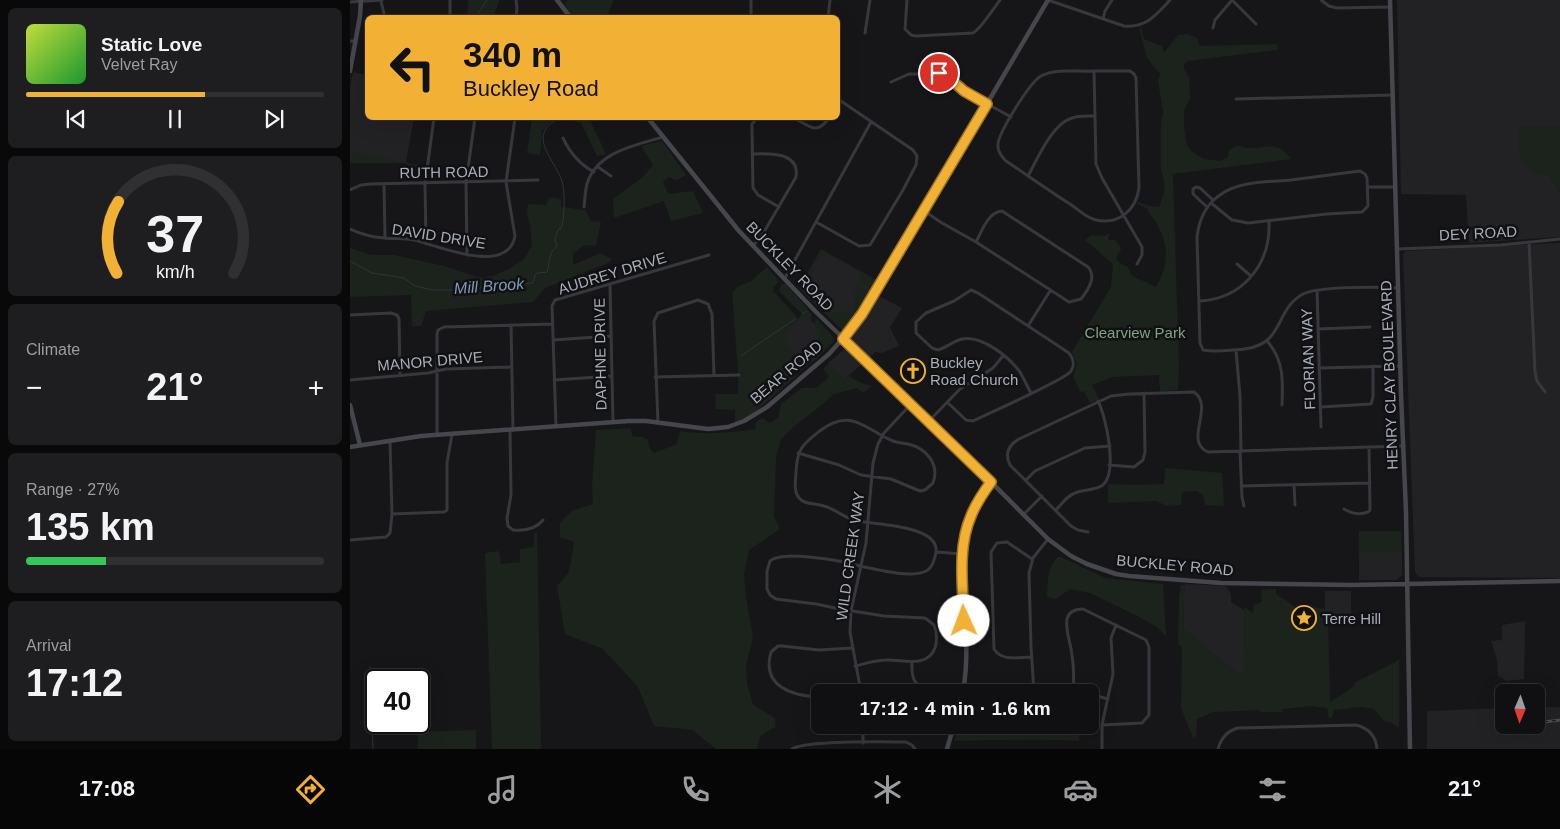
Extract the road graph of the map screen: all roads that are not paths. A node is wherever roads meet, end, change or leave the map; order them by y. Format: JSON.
{"nodes":[{"id":1,"x":450,"y":0,"type":"edge"},
{"id":2,"x":516,"y":0,"type":"edge"},
{"id":3,"x":751,"y":0,"type":"edge"},
{"id":4,"x":830,"y":0,"type":"edge"},
{"id":5,"x":870,"y":0,"type":"edge"},
{"id":6,"x":907,"y":0,"type":"edge"},
{"id":7,"x":999,"y":0,"type":"edge"},
{"id":8,"x":1048,"y":0,"type":"edge"},
{"id":9,"x":1112,"y":0,"type":"edge"},
{"id":10,"x":1170,"y":0,"type":"edge"},
{"id":11,"x":1232,"y":0,"type":"edge"},
{"id":12,"x":1322,"y":0,"type":"edge"},
{"id":13,"x":1390,"y":0,"type":"edge"},
{"id":14,"x":360,"y":1,"type":"edge"},
{"id":15,"x":381,"y":1,"type":"edge"},
{"id":16,"x":560,"y":1,"type":"edge"},
{"id":17,"x":350,"y":2,"type":"edge"},
{"id":18,"x":1390,"y":7,"type":"junction"},
{"id":19,"x":384,"y":15,"type":"edge"},
{"id":20,"x":450,"y":15,"type":"edge"},
{"id":21,"x":516,"y":15,"type":"edge"},
{"id":22,"x":568,"y":15,"type":"edge"},
{"id":23,"x":751,"y":15,"type":"edge"},
{"id":24,"x":828,"y":15,"type":"edge"},
{"id":25,"x":1104,"y":19,"type":"junction"},
{"id":26,"x":1256,"y":24,"type":"dead end"},
{"id":27,"x":1213,"y":28,"type":"dead end"},
{"id":28,"x":865,"y":32,"type":"dead end"},
{"id":29,"x":353,"y":42,"type":"edge"},
{"id":30,"x":350,"y":71,"type":"edge"},
{"id":31,"x":1094,"y":71,"type":"junction"},
{"id":32,"x":891,"y":82,"type":"dead end"},
{"id":33,"x":1393,"y":95,"type":"junction"},
{"id":34,"x":1236,"y":99,"type":"dead end"},
{"id":35,"x":840,"y":102,"type":"edge"},
{"id":36,"x":987,"y":104,"type":"junction"},
{"id":37,"x":1095,"y":116,"type":"junction"},
{"id":38,"x":1011,"y":117,"type":"junction"},
{"id":39,"x":434,"y":120,"type":"edge"},
{"id":40,"x":475,"y":120,"type":"edge"},
{"id":41,"x":515,"y":120,"type":"edge"},
{"id":42,"x":650,"y":120,"type":"edge"},
{"id":43,"x":755,"y":120,"type":"edge"},
{"id":44,"x":798,"y":120,"type":"edge"},
{"id":45,"x":827,"y":120,"type":"edge"},
{"id":46,"x":871,"y":122,"type":"junction"},
{"id":47,"x":663,"y":137,"type":"junction"},
{"id":48,"x":563,"y":138,"type":"dead end"},
{"id":49,"x":752,"y":154,"type":"junction"},
{"id":50,"x":598,"y":166,"type":"junction"},
{"id":51,"x":594,"y":172,"type":"junction"},
{"id":52,"x":611,"y":176,"type":"dead end"},
{"id":53,"x":1028,"y":176,"type":"junction"},
{"id":54,"x":538,"y":180,"type":"dead end"},
{"id":55,"x":506,"y":182,"type":"junction"},
{"id":56,"x":466,"y":183,"type":"junction"},
{"id":57,"x":384,"y":184,"type":"junction"},
{"id":58,"x":425,"y":184,"type":"junction"},
{"id":59,"x":1368,"y":187,"type":"junction"},
{"id":60,"x":1395,"y":187,"type":"junction"},
{"id":61,"x":350,"y":190,"type":"edge"},
{"id":62,"x":1212,"y":202,"type":"junction"},
{"id":63,"x":584,"y":207,"type":"dead end"},
{"id":64,"x":779,"y":207,"type":"junction"},
{"id":65,"x":1207,"y":208,"type":"junction"},
{"id":66,"x":924,"y":211,"type":"junction"},
{"id":67,"x":1124,"y":215,"type":"junction"},
{"id":68,"x":1269,"y":221,"type":"junction"},
{"id":69,"x":816,"y":222,"type":"junction"},
{"id":70,"x":350,"y":229,"type":"edge"},
{"id":71,"x":385,"y":238,"type":"junction"},
{"id":72,"x":1560,"y":239,"type":"edge"},
{"id":73,"x":976,"y":242,"type":"junction"},
{"id":74,"x":1529,"y":242,"type":"junction"},
{"id":75,"x":426,"y":244,"type":"junction"},
{"id":76,"x":752,"y":246,"type":"junction"},
{"id":77,"x":1397,"y":249,"type":"junction"},
{"id":78,"x":467,"y":255,"type":"junction"},
{"id":79,"x":709,"y":255,"type":"dead end"},
{"id":80,"x":1137,"y":264,"type":"dead end"},
{"id":81,"x":1237,"y":264,"type":"dead end"},
{"id":82,"x":1251,"y":276,"type":"junction"},
{"id":83,"x":785,"y":278,"type":"junction"},
{"id":84,"x":610,"y":285,"type":"junction"},
{"id":85,"x":1398,"y":288,"type":"junction"},
{"id":86,"x":1317,"y":290,"type":"junction"},
{"id":87,"x":1050,"y":291,"type":"junction"},
{"id":88,"x":1199,"y":301,"type":"junction"},
{"id":89,"x":350,"y":315,"type":"edge"},
{"id":90,"x":552,"y":324,"type":"junction"},
{"id":91,"x":511,"y":325,"type":"junction"},
{"id":92,"x":1028,"y":326,"type":"junction"},
{"id":93,"x":1370,"y":327,"type":"dead end"},
{"id":94,"x":1318,"y":329,"type":"junction"},
{"id":95,"x":611,"y":336,"type":"junction"},
{"id":96,"x":843,"y":339,"type":"junction"},
{"id":97,"x":553,"y":340,"type":"junction"},
{"id":98,"x":1267,"y":341,"type":"junction"},
{"id":99,"x":1236,"y":350,"type":"junction"},
{"id":100,"x":1003,"y":356,"type":"junction"},
{"id":101,"x":1373,"y":366,"type":"junction"},
{"id":102,"x":1400,"y":366,"type":"junction"},
{"id":103,"x":511,"y":367,"type":"junction"},
{"id":104,"x":1319,"y":368,"type":"junction"},
{"id":105,"x":436,"y":371,"type":"junction"},
{"id":106,"x":400,"y":375,"type":"junction"},
{"id":107,"x":714,"y":375,"type":"junction"},
{"id":108,"x":739,"y":375,"type":"dead end"},
{"id":109,"x":612,"y":376,"type":"junction"},
{"id":110,"x":655,"y":377,"type":"junction"},
{"id":111,"x":350,"y":380,"type":"edge"},
{"id":112,"x":554,"y":380,"type":"junction"},
{"id":113,"x":1544,"y":392,"type":"dead end"},
{"id":114,"x":1031,"y":393,"type":"junction"},
{"id":115,"x":1144,"y":393,"type":"junction"},
{"id":116,"x":1098,"y":401,"type":"junction"},
{"id":117,"x":947,"y":402,"type":"junction"},
{"id":118,"x":911,"y":404,"type":"junction"},
{"id":119,"x":350,"y":405,"type":"edge"},
{"id":120,"x":1282,"y":405,"type":"dead end"},
{"id":121,"x":1320,"y":406,"type":"junction"},
{"id":122,"x":929,"y":421,"type":"junction"},
{"id":123,"x":613,"y":422,"type":"junction"},
{"id":124,"x":658,"y":423,"type":"junction"},
{"id":125,"x":556,"y":426,"type":"junction"},
{"id":126,"x":1321,"y":427,"type":"dead end"},
{"id":127,"x":511,"y":430,"type":"junction"},
{"id":128,"x":452,"y":434,"type":"junction"},
{"id":129,"x":437,"y":435,"type":"junction"},
{"id":130,"x":883,"y":435,"type":"junction"},
{"id":131,"x":390,"y":440,"type":"junction"},
{"id":132,"x":360,"y":445,"type":"junction"},
{"id":133,"x":1110,"y":446,"type":"junction"},
{"id":134,"x":1404,"y":446,"type":"junction"},
{"id":135,"x":350,"y":447,"type":"edge"},
{"id":136,"x":1369,"y":447,"type":"junction"},
{"id":137,"x":1240,"y":451,"type":"junction"},
{"id":138,"x":798,"y":453,"type":"junction"},
{"id":139,"x":1109,"y":465,"type":"junction"},
{"id":140,"x":872,"y":476,"type":"junction"},
{"id":141,"x":1026,"y":480,"type":"junction"},
{"id":142,"x":991,"y":482,"type":"junction"},
{"id":143,"x":1370,"y":483,"type":"junction"},
{"id":144,"x":1294,"y":485,"type":"junction"},
{"id":145,"x":1241,"y":486,"type":"junction"},
{"id":146,"x":1042,"y":496,"type":"junction"},
{"id":147,"x":1244,"y":506,"type":"dead end"},
{"id":148,"x":1295,"y":506,"type":"dead end"},
{"id":149,"x":1344,"y":509,"type":"dead end"},
{"id":150,"x":1056,"y":510,"type":"junction"},
{"id":151,"x":392,"y":514,"type":"junction"},
{"id":152,"x":1023,"y":515,"type":"junction"},
{"id":153,"x":543,"y":520,"type":"dead end"},
{"id":154,"x":868,"y":523,"type":"junction"},
{"id":155,"x":1088,"y":532,"type":"dead end"},
{"id":156,"x":1048,"y":539,"type":"junction"},
{"id":157,"x":350,"y":540,"type":"edge"},
{"id":158,"x":936,"y":552,"type":"junction"},
{"id":159,"x":963,"y":554,"type":"junction"},
{"id":160,"x":1032,"y":559,"type":"junction"},
{"id":161,"x":861,"y":566,"type":"junction"},
{"id":162,"x":1560,"y":581,"type":"edge"},
{"id":163,"x":1408,"y":584,"type":"junction"},
{"id":164,"x":851,"y":611,"type":"junction"},
{"id":165,"x":1116,"y":625,"type":"junction"},
{"id":166,"x":852,"y":648,"type":"junction"},
{"id":167,"x":1032,"y":656,"type":"junction"},
{"id":168,"x":912,"y":662,"type":"junction"},
{"id":169,"x":855,"y":666,"type":"junction"},
{"id":170,"x":859,"y":684,"type":"edge"},
{"id":171,"x":917,"y":684,"type":"edge"},
{"id":172,"x":964,"y":684,"type":"edge"},
{"id":173,"x":1034,"y":684,"type":"edge"},
{"id":174,"x":1074,"y":684,"type":"edge"},
{"id":175,"x":811,"y":696,"type":"edge"},
{"id":176,"x":1099,"y":696,"type":"edge"},
{"id":177,"x":1108,"y":698,"type":"junction"},
{"id":178,"x":1102,"y":725,"type":"junction"},
{"id":179,"x":863,"y":734,"type":"edge"},
{"id":180,"x":951,"y":734,"type":"edge"},
{"id":181,"x":863,"y":743,"type":"junction"},
{"id":182,"x":792,"y":749,"type":"edge"},
{"id":183,"x":915,"y":749,"type":"edge"},
{"id":184,"x":947,"y":749,"type":"edge"},
{"id":185,"x":1102,"y":749,"type":"edge"},
{"id":186,"x":1218,"y":749,"type":"edge"},
{"id":187,"x":1377,"y":749,"type":"edge"},
{"id":188,"x":1410,"y":749,"type":"edge"}],
"edges":[{"from":1,"to":20,"type":"street"},
{"from":2,"to":21,"type":"street"},
{"from":3,"to":23,"type":"street"},
{"from":4,"to":24,"type":"street"},
{"from":5,"to":28,"type":"street"},
{"from":6,"to":7,"type":"street"},
{"from":8,"to":25,"type":"street"},
{"from":8,"to":36,"type":"main road","name":"BEAR ROAD"},
{"from":9,"to":25,"type":"street"},
{"from":10,"to":25,"type":"street"},
{"from":11,"to":26,"type":"street"},
{"from":11,"to":27,"type":"street"},
{"from":12,"to":18,"type":"street"},
{"from":13,"to":18,"type":"main road","name":"HENRY CLAY BOULEVARD"},
{"from":14,"to":15,"type":"street"},
{"from":14,"to":17,"type":"street"},
{"from":14,"to":29,"type":"main road"},
{"from":15,"to":19,"type":"street"},
{"from":16,"to":22,"type":"main road"},
{"from":18,"to":33,"type":"main road","name":"HENRY CLAY BOULEVARD"},
{"from":29,"to":30,"type":"main road"},
{"from":31,"to":37,"type":"street"},
{"from":31,"to":38,"type":"street"},
{"from":31,"to":67,"type":"street"},
{"from":32,"to":36,"type":"street"},
{"from":33,"to":34,"type":"street"},
{"from":33,"to":60,"type":"main road","name":"HENRY CLAY BOULEVARD"},
{"from":35,"to":46,"type":"street"},
{"from":36,"to":38,"type":"street"},
{"from":36,"to":66,"type":"main road","name":"BEAR ROAD"},
{"from":37,"to":53,"type":"street"},
{"from":37,"to":67,"type":"street"},
{"from":38,"to":53,"type":"street"},
{"from":39,"to":58,"type":"street"},
{"from":40,"to":56,"type":"street"},
{"from":41,"to":55,"type":"street","name":"DAVID DRIVE"},
{"from":42,"to":47,"type":"main road","name":"BUCKLEY ROAD"},
{"from":43,"to":49,"type":"street"},
{"from":44,"to":45,"type":"street"},
{"from":46,"to":69,"type":"street"},
{"from":46,"to":69,"type":"street"},
{"from":47,"to":50,"type":"street"},
{"from":47,"to":76,"type":"main road","name":"BUCKLEY ROAD"},
{"from":48,"to":51,"type":"street"},
{"from":49,"to":64,"type":"street"},
{"from":49,"to":64,"type":"street"},
{"from":50,"to":51,"type":"street"},
{"from":50,"to":52,"type":"street"},
{"from":51,"to":63,"type":"street"},
{"from":53,"to":67,"type":"street"},
{"from":54,"to":55,"type":"street","name":"RUTH ROAD"},
{"from":55,"to":56,"type":"street","name":"RUTH ROAD"},
{"from":55,"to":78,"type":"street","name":"DAVID DRIVE"},
{"from":56,"to":58,"type":"street","name":"RUTH ROAD"},
{"from":56,"to":78,"type":"street"},
{"from":57,"to":58,"type":"street","name":"RUTH ROAD"},
{"from":57,"to":61,"type":"street","name":"RUTH ROAD"},
{"from":57,"to":71,"type":"street"},
{"from":58,"to":75,"type":"street"},
{"from":59,"to":60,"type":"street"},
{"from":59,"to":62,"type":"street"},
{"from":59,"to":68,"type":"street"},
{"from":60,"to":77,"type":"main road","name":"HENRY CLAY BOULEVARD"},
{"from":62,"to":65,"type":"street"},
{"from":62,"to":65,"type":"street"},
{"from":62,"to":68,"type":"street"},
{"from":64,"to":76,"type":"street"},
{"from":65,"to":88,"type":"street"},
{"from":66,"to":73,"type":"street"},
{"from":66,"to":96,"type":"main road","name":"BEAR ROAD"},
{"from":67,"to":80,"type":"street"},
{"from":68,"to":82,"type":"street"},
{"from":69,"to":83,"type":"street"},
{"from":70,"to":71,"type":"street","name":"DAVID DRIVE"},
{"from":71,"to":75,"type":"street","name":"DAVID DRIVE"},
{"from":72,"to":74,"type":"street","name":"DEY ROAD"},
{"from":73,"to":87,"type":"street"},
{"from":73,"to":87,"type":"street"},
{"from":74,"to":77,"type":"street","name":"DEY ROAD"},
{"from":74,"to":113,"type":"street"},
{"from":75,"to":78,"type":"street","name":"DAVID DRIVE"},
{"from":76,"to":83,"type":"main road","name":"BUCKLEY ROAD"},
{"from":77,"to":85,"type":"main road","name":"HENRY CLAY BOULEVARD"},
{"from":79,"to":84,"type":"street","name":"AUDREY DRIVE"},
{"from":81,"to":82,"type":"street"},
{"from":82,"to":88,"type":"street"},
{"from":83,"to":96,"type":"main road","name":"BUCKLEY ROAD"},
{"from":84,"to":90,"type":"street","name":"AUDREY DRIVE"},
{"from":84,"to":95,"type":"street","name":"DAPHNE DRIVE"},
{"from":85,"to":86,"type":"street"},
{"from":85,"to":102,"type":"main road","name":"HENRY CLAY BOULEVARD"},
{"from":86,"to":94,"type":"street","name":"FLORIAN WAY"},
{"from":86,"to":98,"type":"street"},
{"from":87,"to":92,"type":"street"},
{"from":88,"to":99,"type":"street"},
{"from":89,"to":106,"type":"street"},
{"from":90,"to":91,"type":"street"},
{"from":90,"to":97,"type":"street","name":"AUDREY DRIVE"},
{"from":91,"to":103,"type":"street"},
{"from":91,"to":105,"type":"street"},
{"from":92,"to":100,"type":"street"},
{"from":92,"to":114,"type":"street"},
{"from":93,"to":94,"type":"street"},
{"from":94,"to":104,"type":"street","name":"FLORIAN WAY"},
{"from":95,"to":97,"type":"street"},
{"from":95,"to":109,"type":"street","name":"DAPHNE DRIVE"},
{"from":96,"to":118,"type":"main road","name":"BUCKLEY ROAD"},
{"from":96,"to":124,"type":"main road","name":"BEAR ROAD"},
{"from":97,"to":112,"type":"street","name":"AUDREY DRIVE"},
{"from":98,"to":99,"type":"street"},
{"from":98,"to":120,"type":"street"},
{"from":99,"to":137,"type":"street"},
{"from":100,"to":114,"type":"street"},
{"from":100,"to":117,"type":"street"},
{"from":101,"to":102,"type":"street"},
{"from":101,"to":104,"type":"street"},
{"from":101,"to":121,"type":"street"},
{"from":102,"to":134,"type":"main road","name":"HENRY CLAY BOULEVARD"},
{"from":103,"to":105,"type":"street","name":"MANOR DRIVE"},
{"from":103,"to":127,"type":"street"},
{"from":104,"to":121,"type":"street","name":"FLORIAN WAY"},
{"from":105,"to":106,"type":"street","name":"MANOR DRIVE"},
{"from":105,"to":129,"type":"street"},
{"from":106,"to":111,"type":"street","name":"MANOR DRIVE"},
{"from":107,"to":108,"type":"street"},
{"from":107,"to":110,"type":"street"},
{"from":107,"to":110,"type":"street"},
{"from":109,"to":112,"type":"street"},
{"from":109,"to":123,"type":"street","name":"DAPHNE DRIVE"},
{"from":110,"to":124,"type":"street"},
{"from":112,"to":125,"type":"street","name":"AUDREY DRIVE"},
{"from":114,"to":117,"type":"street"},
{"from":115,"to":116,"type":"street"},
{"from":115,"to":137,"type":"street"},
{"from":115,"to":139,"type":"street"},
{"from":116,"to":133,"type":"street"},
{"from":116,"to":141,"type":"street"},
{"from":117,"to":122,"type":"street"},
{"from":118,"to":122,"type":"main road","name":"BUCKLEY ROAD"},
{"from":118,"to":130,"type":"street","name":"WILD CREEK WAY"},
{"from":119,"to":132,"type":"main road"},
{"from":121,"to":126,"type":"street","name":"FLORIAN WAY"},
{"from":122,"to":142,"type":"main road","name":"BUCKLEY ROAD"},
{"from":123,"to":124,"type":"main road","name":"BEAR ROAD"},
{"from":123,"to":125,"type":"main road","name":"BEAR ROAD"},
{"from":125,"to":127,"type":"main road","name":"BEAR ROAD"},
{"from":127,"to":128,"type":"main road","name":"BEAR ROAD"},
{"from":127,"to":153,"type":"street"},
{"from":128,"to":129,"type":"main road","name":"BEAR ROAD"},
{"from":128,"to":151,"type":"street"},
{"from":129,"to":131,"type":"main road","name":"BEAR ROAD"},
{"from":130,"to":138,"type":"street"},
{"from":130,"to":140,"type":"street","name":"WILD CREEK WAY"},
{"from":130,"to":140,"type":"street"},
{"from":131,"to":132,"type":"main road","name":"BEAR ROAD"},
{"from":131,"to":151,"type":"street"},
{"from":132,"to":135,"type":"main road","name":"BEAR ROAD"},
{"from":133,"to":139,"type":"street"},
{"from":133,"to":141,"type":"street"},
{"from":134,"to":136,"type":"street"},
{"from":134,"to":163,"type":"main road","name":"HENRY CLAY BOULEVARD"},
{"from":136,"to":137,"type":"street"},
{"from":136,"to":143,"type":"street"},
{"from":137,"to":145,"type":"street"},
{"from":138,"to":140,"type":"street"},
{"from":138,"to":154,"type":"street"},
{"from":139,"to":150,"type":"street"},
{"from":140,"to":154,"type":"street","name":"WILD CREEK WAY"},
{"from":141,"to":146,"type":"street"},
{"from":142,"to":152,"type":"main road","name":"BUCKLEY ROAD"},
{"from":142,"to":159,"type":"main road"},
{"from":143,"to":144,"type":"street"},
{"from":143,"to":149,"type":"street"},
{"from":144,"to":145,"type":"street"},
{"from":144,"to":148,"type":"street"},
{"from":145,"to":147,"type":"street"},
{"from":146,"to":150,"type":"street"},
{"from":146,"to":152,"type":"street"},
{"from":150,"to":155,"type":"street"},
{"from":151,"to":157,"type":"street"},
{"from":152,"to":156,"type":"main road","name":"BUCKLEY ROAD"},
{"from":154,"to":158,"type":"street"},
{"from":154,"to":161,"type":"street","name":"WILD CREEK WAY"},
{"from":156,"to":160,"type":"street"},
{"from":156,"to":163,"type":"main road","name":"BUCKLEY ROAD"},
{"from":158,"to":159,"type":"street"},
{"from":158,"to":161,"type":"street"},
{"from":159,"to":172,"type":"main road"},
{"from":160,"to":167,"type":"street"},
{"from":160,"to":167,"type":"street"},
{"from":161,"to":164,"type":"street","name":"WILD CREEK WAY"},
{"from":161,"to":164,"type":"street"},
{"from":162,"to":163,"type":"main road","name":"BUCKLEY ROAD"},
{"from":163,"to":188,"type":"main road","name":"HENRY CLAY BOULEVARD"},
{"from":164,"to":166,"type":"street","name":"WILD CREEK WAY"},
{"from":164,"to":168,"type":"street"},
{"from":165,"to":174,"type":"street"},
{"from":165,"to":177,"type":"street"},
{"from":165,"to":178,"type":"street"},
{"from":166,"to":169,"type":"street","name":"WILD CREEK WAY"},
{"from":166,"to":175,"type":"street"},
{"from":167,"to":173,"type":"street"},
{"from":168,"to":169,"type":"street"},
{"from":168,"to":171,"type":"street"},
{"from":169,"to":170,"type":"street","name":"WILD CREEK WAY"},
{"from":176,"to":177,"type":"street"},
{"from":177,"to":178,"type":"street"},
{"from":178,"to":185,"type":"street"},
{"from":179,"to":181,"type":"street"},
{"from":180,"to":184,"type":"main road"},
{"from":181,"to":182,"type":"street"},
{"from":181,"to":183,"type":"street"},
{"from":186,"to":187,"type":"street"}]}
